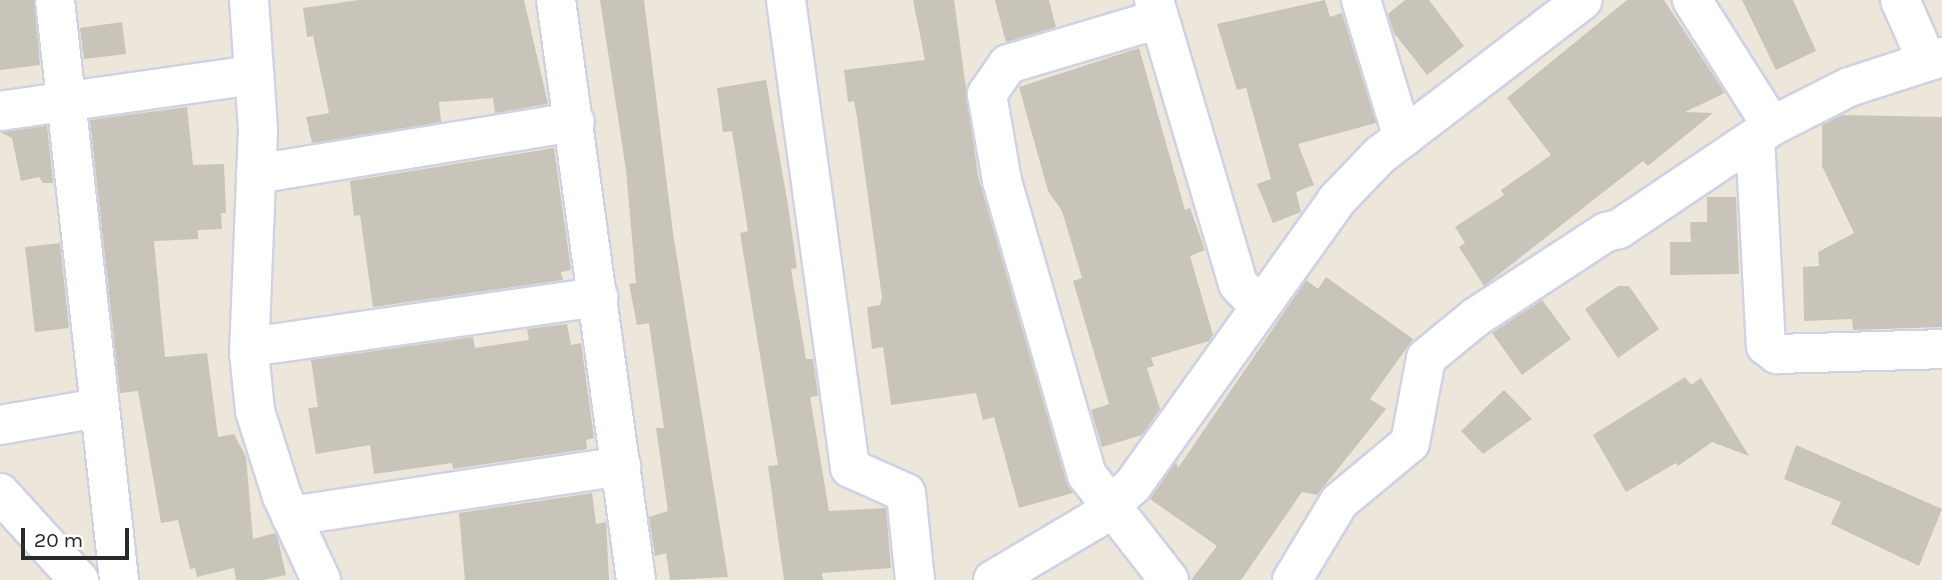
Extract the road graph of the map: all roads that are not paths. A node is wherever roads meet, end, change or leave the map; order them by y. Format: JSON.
{"nodes":[{"id":1,"x":55,"y":0,"type":"edge"},
{"id":2,"x":556,"y":0,"type":"edge"},
{"id":3,"x":786,"y":0,"type":"edge"},
{"id":4,"x":1361,"y":0,"type":"edge"},
{"id":5,"x":1583,"y":0,"type":"edge"},
{"id":6,"x":1692,"y":0,"type":"edge"},
{"id":7,"x":1900,"y":0,"type":"edge"},
{"id":8,"x":256,"y":1,"type":"edge"},
{"id":9,"x":1156,"y":9,"type":"edge"},
{"id":10,"x":1935,"y":59,"type":"edge"},
{"id":11,"x":254,"y":75,"type":"junction"},
{"id":12,"x":67,"y":99,"type":"junction"},
{"id":13,"x":0,"y":111,"type":"edge"},
{"id":14,"x":575,"y":122,"type":"junction"},
{"id":15,"x":1764,"y":132,"type":"junction"},
{"id":16,"x":1403,"y":138,"type":"junction"},
{"id":17,"x":256,"y":174,"type":"junction"},
{"id":18,"x":598,"y":297,"type":"junction"},
{"id":19,"x":1260,"y":307,"type":"junction"},
{"id":20,"x":250,"y":347,"type":"junction"},
{"id":21,"x":1942,"y":349,"type":"edge"},
{"id":22,"x":98,"y":408,"type":"junction"},
{"id":23,"x":0,"y":425,"type":"edge"},
{"id":24,"x":621,"y":466,"type":"junction"},
{"id":25,"x":0,"y":493,"type":"edge"},
{"id":26,"x":1109,"y":508,"type":"junction"},
{"id":27,"x":291,"y":516,"type":"junction"},
{"id":28,"x":79,"y":580,"type":"edge"},
{"id":29,"x":119,"y":580,"type":"edge"},
{"id":30,"x":321,"y":580,"type":"edge"},
{"id":31,"x":636,"y":580,"type":"edge"},
{"id":32,"x":915,"y":580,"type":"edge"},
{"id":33,"x":993,"y":580,"type":"edge"},
{"id":34,"x":1169,"y":580,"type":"edge"},
{"id":35,"x":1292,"y":580,"type":"edge"}],
"edges":[{"from":1,"to":12,"type":"street"},
{"from":2,"to":14,"type":"street"},
{"from":3,"to":32,"type":"street"},
{"from":4,"to":16,"type":"street"},
{"from":5,"to":16,"type":"street"},
{"from":6,"to":15,"type":"street"},
{"from":7,"to":10,"type":"street"},
{"from":8,"to":11,"type":"street"},
{"from":9,"to":19,"type":"street"},
{"from":9,"to":26,"type":"street"},
{"from":10,"to":15,"type":"street"},
{"from":11,"to":12,"type":"street"},
{"from":11,"to":17,"type":"street"},
{"from":12,"to":13,"type":"street"},
{"from":12,"to":22,"type":"street"},
{"from":14,"to":17,"type":"street"},
{"from":14,"to":18,"type":"street"},
{"from":15,"to":21,"type":"street"},
{"from":15,"to":35,"type":"street"},
{"from":16,"to":19,"type":"street"},
{"from":17,"to":20,"type":"street"},
{"from":18,"to":20,"type":"street"},
{"from":18,"to":24,"type":"street"},
{"from":19,"to":26,"type":"street"},
{"from":20,"to":27,"type":"street"},
{"from":22,"to":23,"type":"street"},
{"from":22,"to":29,"type":"street"},
{"from":24,"to":27,"type":"street"},
{"from":24,"to":31,"type":"street"},
{"from":25,"to":28,"type":"street"},
{"from":26,"to":33,"type":"street"},
{"from":26,"to":34,"type":"street"},
{"from":27,"to":30,"type":"street"}]}
